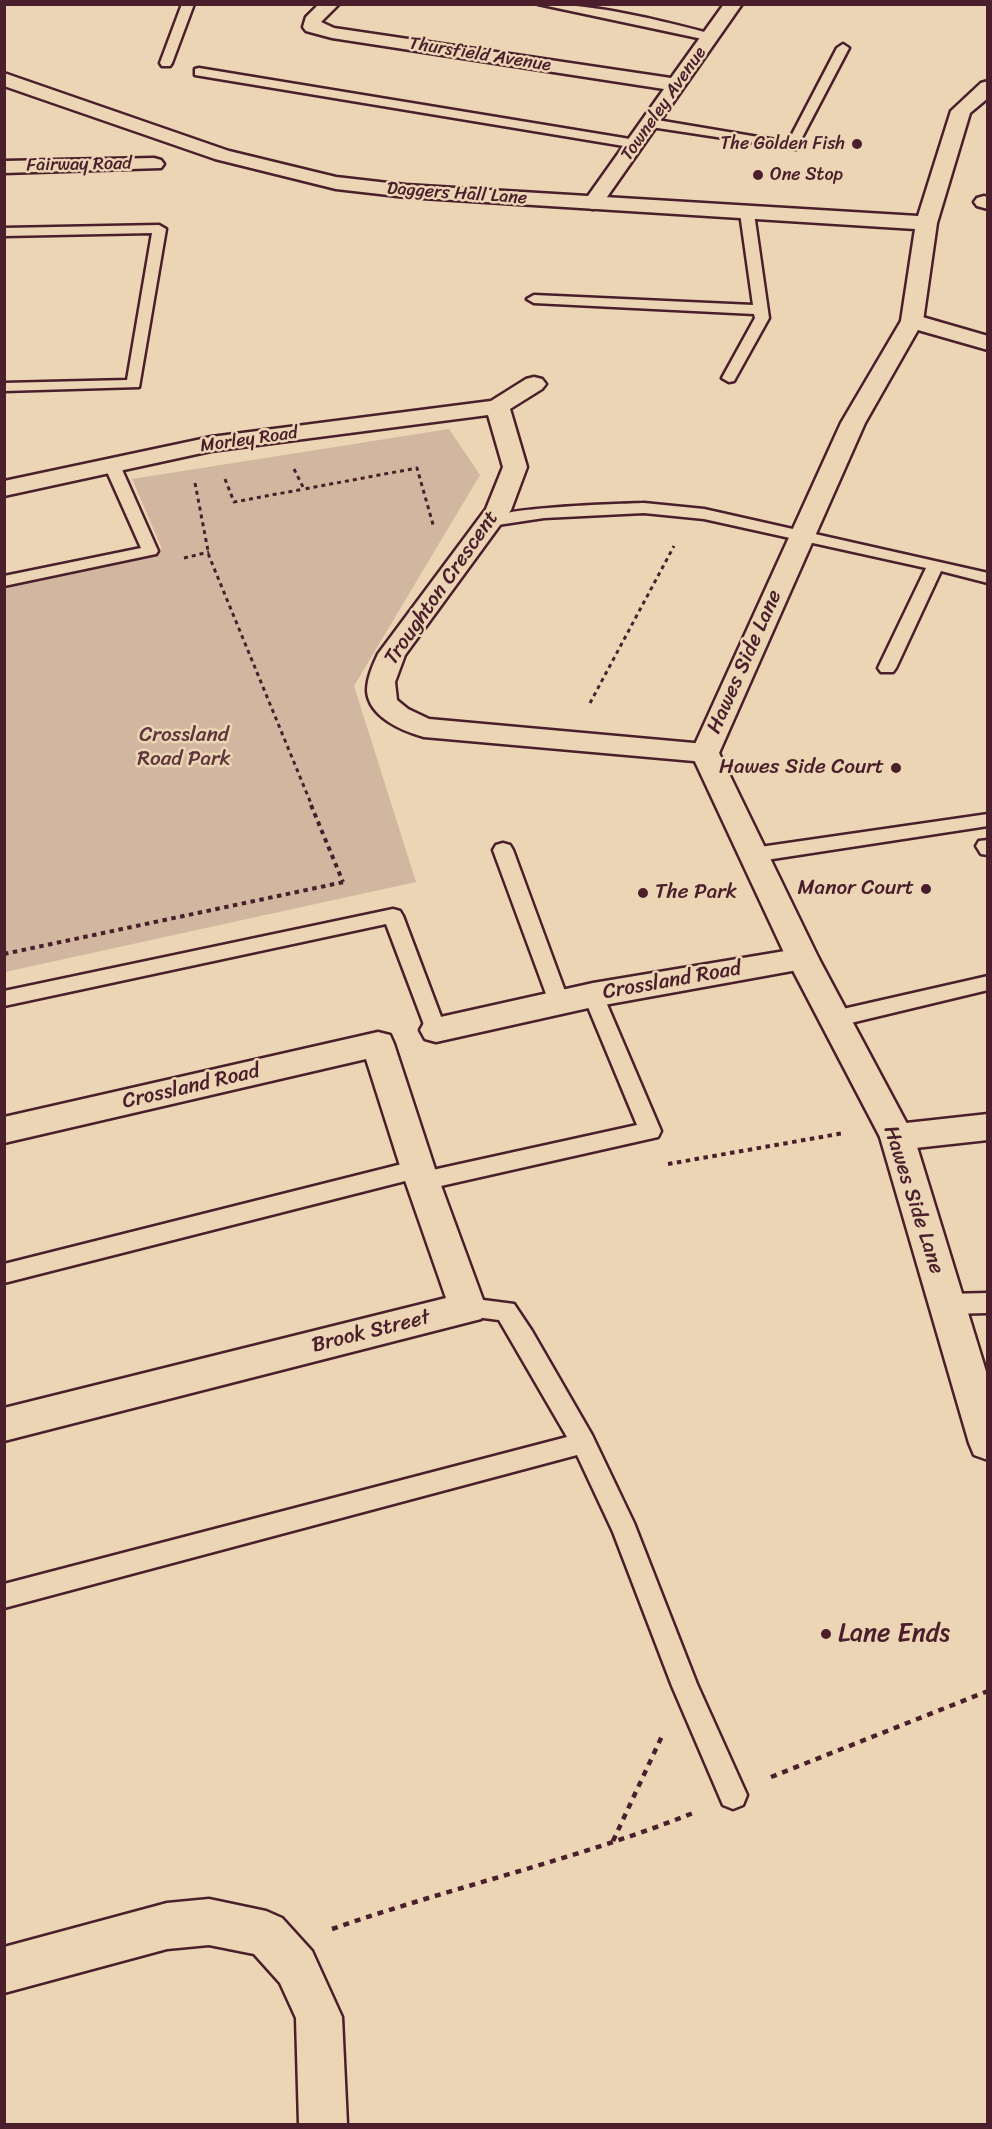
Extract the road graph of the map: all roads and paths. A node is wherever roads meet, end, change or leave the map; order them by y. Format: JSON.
{"nodes":[{"id":1,"x":188,"y":4,"type":"edge"},
{"id":2,"x":330,"y":4,"type":"edge"},
{"id":3,"x":543,"y":4,"type":"edge"},
{"id":4,"x":733,"y":4,"type":"edge"},
{"id":5,"x":712,"y":37,"type":"junction"},
{"id":6,"x":843,"y":48,"type":"dead end"},
{"id":7,"x":166,"y":63,"type":"dead end"},
{"id":8,"x":200,"y":72,"type":"dead end"},
{"id":9,"x":4,"y":79,"type":"edge"},
{"id":10,"x":678,"y":86,"type":"junction"},
{"id":11,"x":982,"y":95,"type":"edge"},
{"id":12,"x":651,"y":123,"type":"junction"},
{"id":13,"x":636,"y":144,"type":"junction"},
{"id":14,"x":154,"y":164,"type":"dead end"},
{"id":15,"x":4,"y":166,"type":"edge"},
{"id":16,"x":593,"y":203,"type":"junction"},
{"id":17,"x":747,"y":213,"type":"junction"},
{"id":18,"x":926,"y":223,"type":"junction"},
{"id":19,"x":4,"y":232,"type":"edge"},
{"id":20,"x":534,"y":299,"type":"dead end"},
{"id":21,"x":761,"y":310,"type":"junction"},
{"id":22,"x":912,"y":321,"type":"junction"},
{"id":23,"x":987,"y":343,"type":"edge"},
{"id":24,"x":729,"y":378,"type":"dead end"},
{"id":25,"x":534,"y":384,"type":"dead end"},
{"id":26,"x":4,"y":387,"type":"edge"},
{"id":27,"x":497,"y":407,"type":"junction"},
{"id":28,"x":291,"y":463,"type":"dead end"},
{"id":29,"x":112,"y":465,"type":"junction"},
{"id":30,"x":224,"y":476,"type":"dead end"},
{"id":31,"x":204,"y":480,"type":"dead end"},
{"id":32,"x":4,"y":489,"type":"edge"},
{"id":33,"x":304,"y":489,"type":"junction"},
{"id":34,"x":692,"y":513,"type":"junction"},
{"id":35,"x":490,"y":521,"type":"junction"},
{"id":36,"x":802,"y":535,"type":"junction"},
{"id":37,"x":936,"y":565,"type":"junction"},
{"id":38,"x":452,"y":573,"type":"junction"},
{"id":39,"x":987,"y":578,"type":"edge"},
{"id":40,"x":4,"y":580,"type":"edge"},
{"id":41,"x":887,"y":668,"type":"dead end"},
{"id":42,"x":569,"y":741,"type":"junction"},
{"id":43,"x":705,"y":753,"type":"junction"},
{"id":44,"x":987,"y":820,"type":"edge"},
{"id":45,"x":503,"y":850,"type":"dead end"},
{"id":46,"x":753,"y":855,"type":"junction"},
{"id":47,"x":343,"y":882,"type":"junction"},
{"id":48,"x":375,"y":919,"type":"junction"},
{"id":49,"x":4,"y":954,"type":"edge"},
{"id":50,"x":803,"y":959,"type":"junction"},
{"id":51,"x":987,"y":983,"type":"edge"},
{"id":52,"x":593,"y":995,"type":"junction"},
{"id":53,"x":4,"y":999,"type":"edge"},
{"id":54,"x":560,"y":1002,"type":"junction"},
{"id":55,"x":834,"y":1019,"type":"junction"},
{"id":56,"x":436,"y":1030,"type":"joint"},
{"id":57,"x":987,"y":1127,"type":"edge"},
{"id":58,"x":4,"y":1130,"type":"edge"},
{"id":59,"x":650,"y":1131,"type":"junction"},
{"id":60,"x":894,"y":1131,"type":"junction"},
{"id":61,"x":420,"y":1175,"type":"junction"},
{"id":62,"x":4,"y":1274,"type":"edge"},
{"id":63,"x":987,"y":1303,"type":"edge"},
{"id":64,"x":946,"y":1304,"type":"junction"},
{"id":65,"x":468,"y":1308,"type":"junction"},
{"id":66,"x":4,"y":1425,"type":"edge"},
{"id":67,"x":583,"y":1443,"type":"junction"},
{"id":68,"x":987,"y":1443,"type":"edge"},
{"id":69,"x":4,"y":1596,"type":"edge"},
{"id":70,"x":685,"y":1686,"type":"junction"},
{"id":71,"x":987,"y":1691,"type":"edge"},
{"id":72,"x":733,"y":1795,"type":"junction"},
{"id":73,"x":613,"y":1842,"type":"junction"},
{"id":74,"x":279,"y":1949,"type":"junction"},
{"id":75,"x":4,"y":1970,"type":"edge"},
{"id":76,"x":323,"y":2124,"type":"edge"}],
"edges":[{"from":1,"to":7,"type":"lane"},
{"from":2,"to":10,"type":"street","name":"Thursfield Avenue"},
{"from":3,"to":5,"type":"lane"},
{"from":4,"to":5,"type":"street","name":"Towneley Avenue"},
{"from":5,"to":10,"type":"street","name":"Towneley Avenue"},
{"from":6,"to":12,"type":"lane"},
{"from":8,"to":13,"type":"lane"},
{"from":9,"to":16,"type":"street","name":"Daggers Hall Lane"},
{"from":10,"to":12,"type":"street","name":"Towneley Avenue"},
{"from":11,"to":18,"type":"street","name":"Hawes Side Lane"},
{"from":12,"to":13,"type":"street","name":"Towneley Avenue"},
{"from":13,"to":16,"type":"street","name":"Towneley Avenue"},
{"from":14,"to":15,"type":"street","name":"Fairway Road"},
{"from":16,"to":17,"type":"street","name":"Daggers Hall Lane"},
{"from":17,"to":18,"type":"street","name":"Daggers Hall Lane"},
{"from":17,"to":21,"type":"lane"},
{"from":18,"to":22,"type":"street","name":"Hawes Side Lane"},
{"from":19,"to":26,"type":"lane"},
{"from":20,"to":21,"type":"lane"},
{"from":21,"to":24,"type":"lane"},
{"from":22,"to":23,"type":"street"},
{"from":22,"to":36,"type":"street","name":"Hawes Side Lane"},
{"from":25,"to":27,"type":"street"},
{"from":27,"to":29,"type":"street","name":"Morley Road"},
{"from":27,"to":35,"type":"street","name":"Troughton Crescent"},
{"from":28,"to":33,"type":"path"},
{"from":29,"to":32,"type":"street","name":"Morley Road"},
{"from":29,"to":40,"type":"lane"},
{"from":30,"to":33,"type":"path"},
{"from":31,"to":47,"type":"path"},
{"from":33,"to":38,"type":"path"},
{"from":34,"to":35,"type":"lane"},
{"from":34,"to":36,"type":"lane"},
{"from":34,"to":42,"type":"path"},
{"from":35,"to":38,"type":"street","name":"Troughton Crescent"},
{"from":36,"to":37,"type":"lane"},
{"from":36,"to":43,"type":"street","name":"Hawes Side Lane"},
{"from":37,"to":39,"type":"lane"},
{"from":37,"to":41,"type":"lane"},
{"from":38,"to":42,"type":"street","name":"Troughton Crescent"},
{"from":42,"to":43,"type":"street","name":"Troughton Crescent"},
{"from":43,"to":46,"type":"street","name":"Hawes Side Lane"},
{"from":44,"to":46,"type":"lane"},
{"from":45,"to":54,"type":"lane"},
{"from":46,"to":50,"type":"street","name":"Hawes Side Lane"},
{"from":47,"to":48,"type":"path"},
{"from":47,"to":49,"type":"path"},
{"from":48,"to":53,"type":"lane"},
{"from":48,"to":56,"type":"lane"},
{"from":50,"to":52,"type":"street","name":"Crossland Road"},
{"from":50,"to":55,"type":"street","name":"Hawes Side Lane"},
{"from":51,"to":55,"type":"lane"},
{"from":52,"to":54,"type":"street","name":"Crossland Road"},
{"from":52,"to":59,"type":"lane"},
{"from":54,"to":56,"type":"street","name":"Crossland Road"},
{"from":55,"to":60,"type":"street","name":"Hawes Side Lane"},
{"from":57,"to":60,"type":"street"},
{"from":58,"to":61,"type":"street","name":"Crossland Road"},
{"from":59,"to":60,"type":"path"},
{"from":59,"to":61,"type":"lane"},
{"from":60,"to":64,"type":"street","name":"Hawes Side Lane"},
{"from":61,"to":62,"type":"lane"},
{"from":61,"to":65,"type":"street"},
{"from":63,"to":64,"type":"lane"},
{"from":64,"to":68,"type":"street","name":"Hawes Side Lane"},
{"from":65,"to":66,"type":"street","name":"Brook Street"},
{"from":65,"to":67,"type":"lane"},
{"from":67,"to":69,"type":"lane"},
{"from":67,"to":70,"type":"lane"},
{"from":70,"to":72,"type":"lane"},
{"from":70,"to":73,"type":"path"},
{"from":71,"to":72,"type":"path"},
{"from":72,"to":73,"type":"path"},
{"from":73,"to":74,"type":"path"},
{"from":74,"to":75,"type":"street"},
{"from":74,"to":76,"type":"street"}]}
